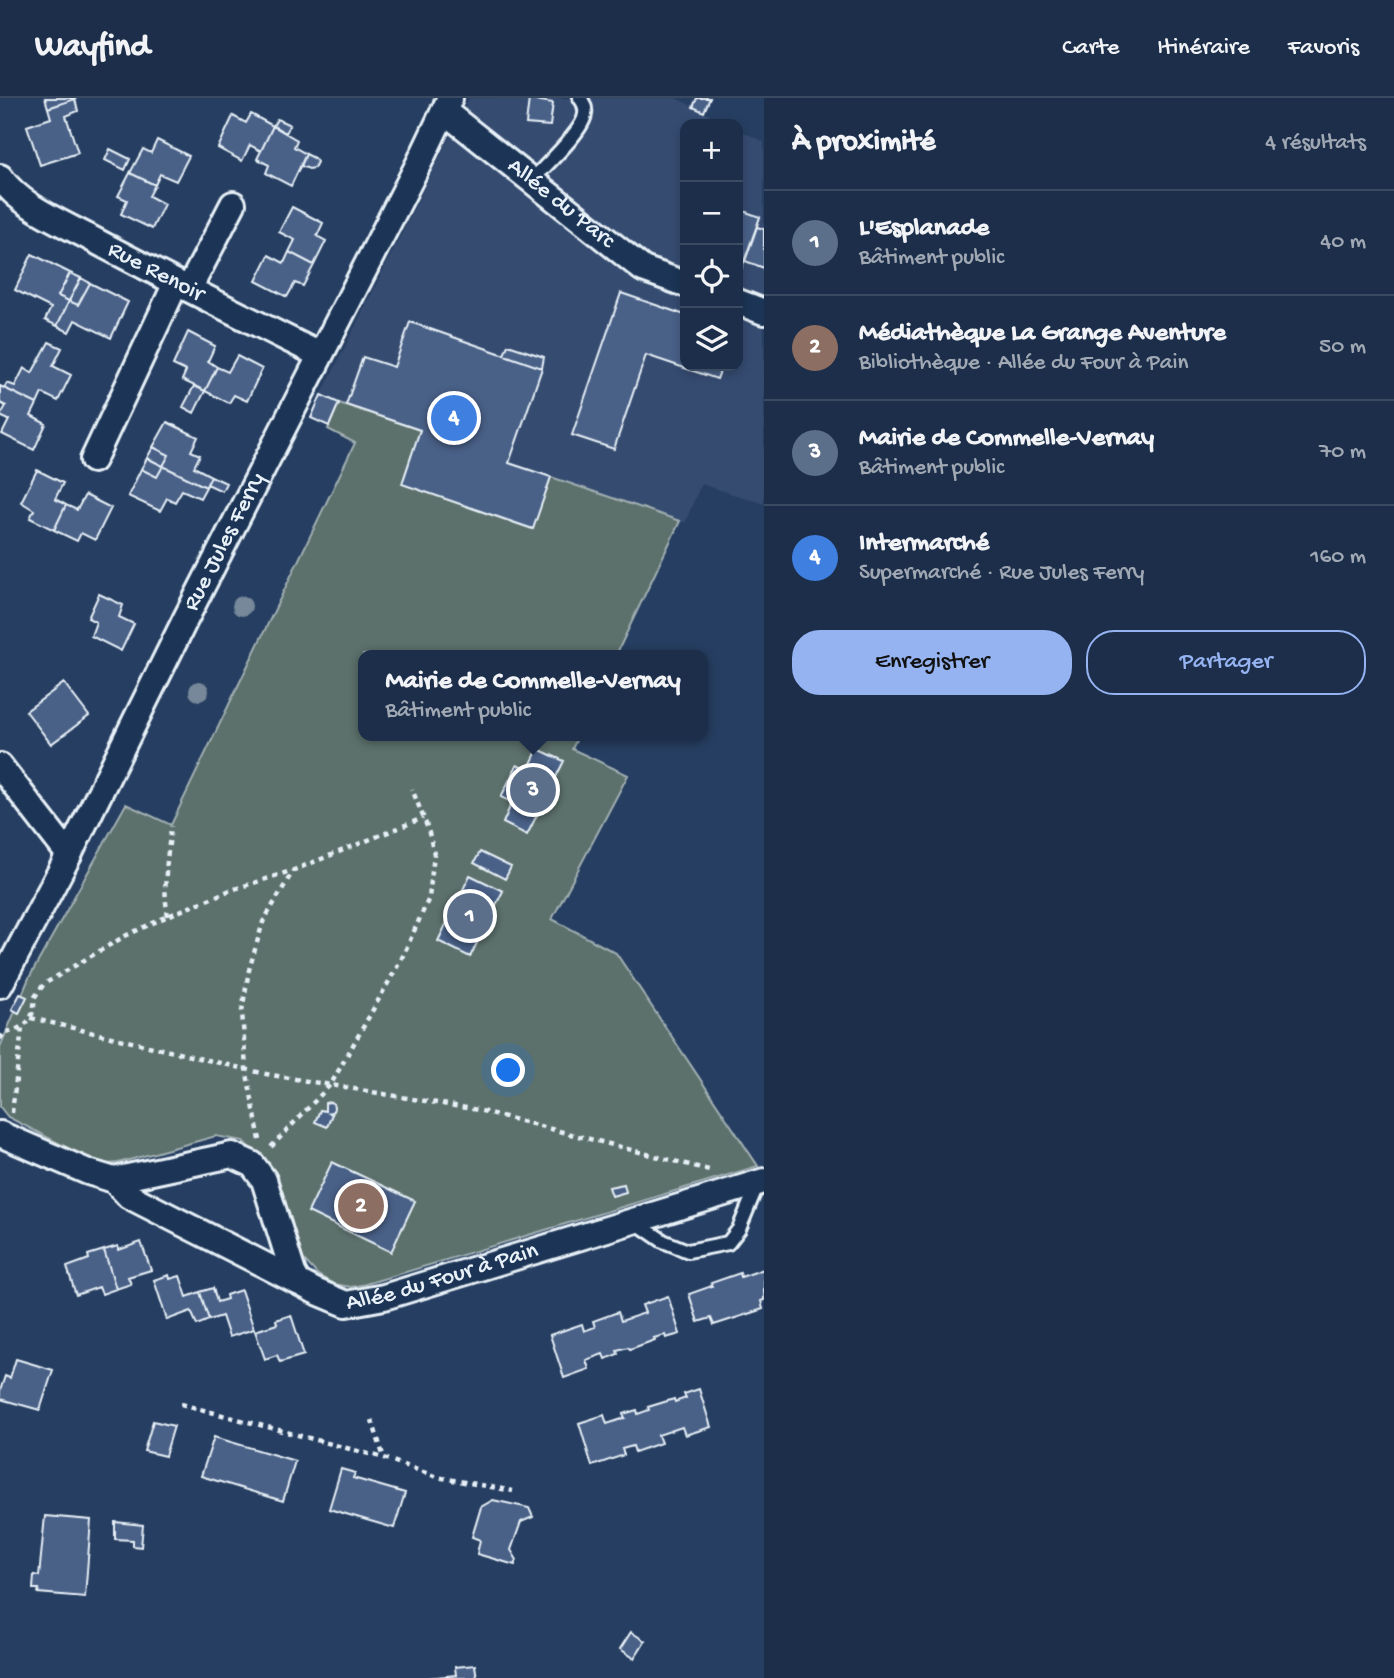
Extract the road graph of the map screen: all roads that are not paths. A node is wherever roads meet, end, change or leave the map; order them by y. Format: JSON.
{"nodes":[{"id":1,"x":580,"y":98,"type":"edge"},
{"id":2,"x":447,"y":104,"type":"edge"},
{"id":3,"x":0,"y":177,"type":"edge"},
{"id":4,"x":532,"y":180,"type":"junction"},
{"id":5,"x":233,"y":204,"type":"dead end"},
{"id":6,"x":680,"y":282,"type":"edge"},
{"id":7,"x":183,"y":286,"type":"junction"},
{"id":8,"x":743,"y":304,"type":"edge"},
{"id":9,"x":764,"y":312,"type":"edge"},
{"id":10,"x":320,"y":355,"type":"junction"},
{"id":11,"x":93,"y":460,"type":"dead end"},
{"id":12,"x":0,"y":766,"type":"edge"},
{"id":13,"x":69,"y":855,"type":"junction"},
{"id":14,"x":0,"y":985,"type":"edge"},
{"id":15,"x":5,"y":1136,"type":"edge"},
{"id":16,"x":114,"y":1181,"type":"junction"},
{"id":17,"x":761,"y":1182,"type":"edge"},
{"id":18,"x":634,"y":1221,"type":"junction"},
{"id":19,"x":298,"y":1282,"type":"junction"}],
"edges":[{"from":1,"to":4,"type":"lane"},
{"from":2,"to":4,"type":"street","name":"Allée du Parc"},
{"from":2,"to":10,"type":"street","name":"Rue Jules Ferry"},
{"from":3,"to":7,"type":"street","name":"Rue Renoir"},
{"from":4,"to":6,"type":"street","name":"Allée du Parc"},
{"from":5,"to":7,"type":"street"},
{"from":7,"to":10,"type":"street","name":"Rue Renoir"},
{"from":7,"to":11,"type":"street"},
{"from":8,"to":9,"type":"street"},
{"from":10,"to":13,"type":"street","name":"Rue Jules Ferry"},
{"from":12,"to":13,"type":"street"},
{"from":13,"to":14,"type":"street","name":"Rue Jules Ferry"},
{"from":15,"to":16,"type":"street"},
{"from":16,"to":19,"type":"street","name":"Allée du Four à Pain"},
{"from":16,"to":19,"type":"street"},
{"from":17,"to":18,"type":"street","name":"Allée du Four à Pain"},
{"from":17,"to":18,"type":"lane"},
{"from":18,"to":19,"type":"street","name":"Allée du Four à Pain"}]}
